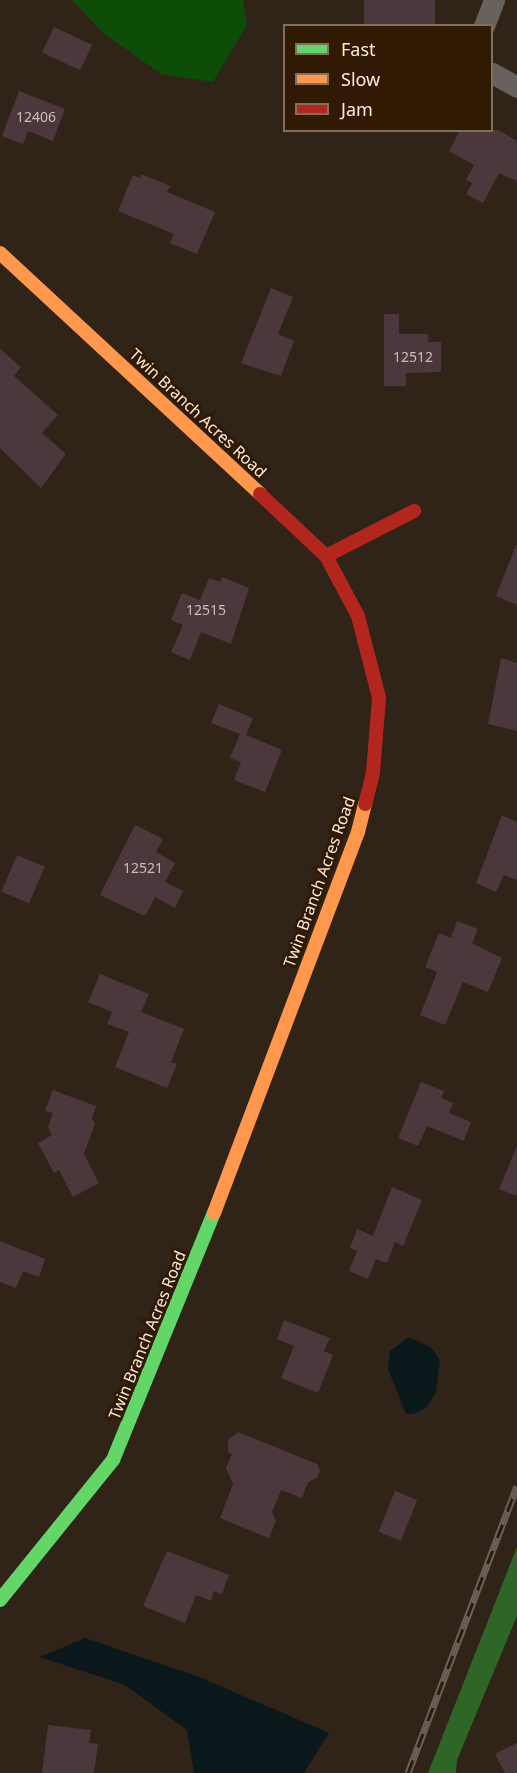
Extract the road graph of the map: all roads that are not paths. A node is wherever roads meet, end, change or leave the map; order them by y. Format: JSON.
{"nodes":[{"id":1,"x":494,"y":0,"type":"edge"},
{"id":2,"x":485,"y":24,"type":"edge"},
{"id":3,"x":493,"y":74,"type":"edge"},
{"id":4,"x":517,"y":87,"type":"edge"},
{"id":5,"x":0,"y":253,"type":"edge"},
{"id":6,"x":414,"y":511,"type":"dead end"},
{"id":7,"x":326,"y":556,"type":"junction"},
{"id":8,"x":0,"y":1600,"type":"edge"}],
"edges":[{"from":1,"to":2,"type":"street"},
{"from":3,"to":4,"type":"street"},
{"from":5,"to":7,"type":"street","name":"Twin Branch Acres Road"},
{"from":6,"to":7,"type":"street"},
{"from":7,"to":8,"type":"street","name":"Twin Branch Acres Road"}]}
